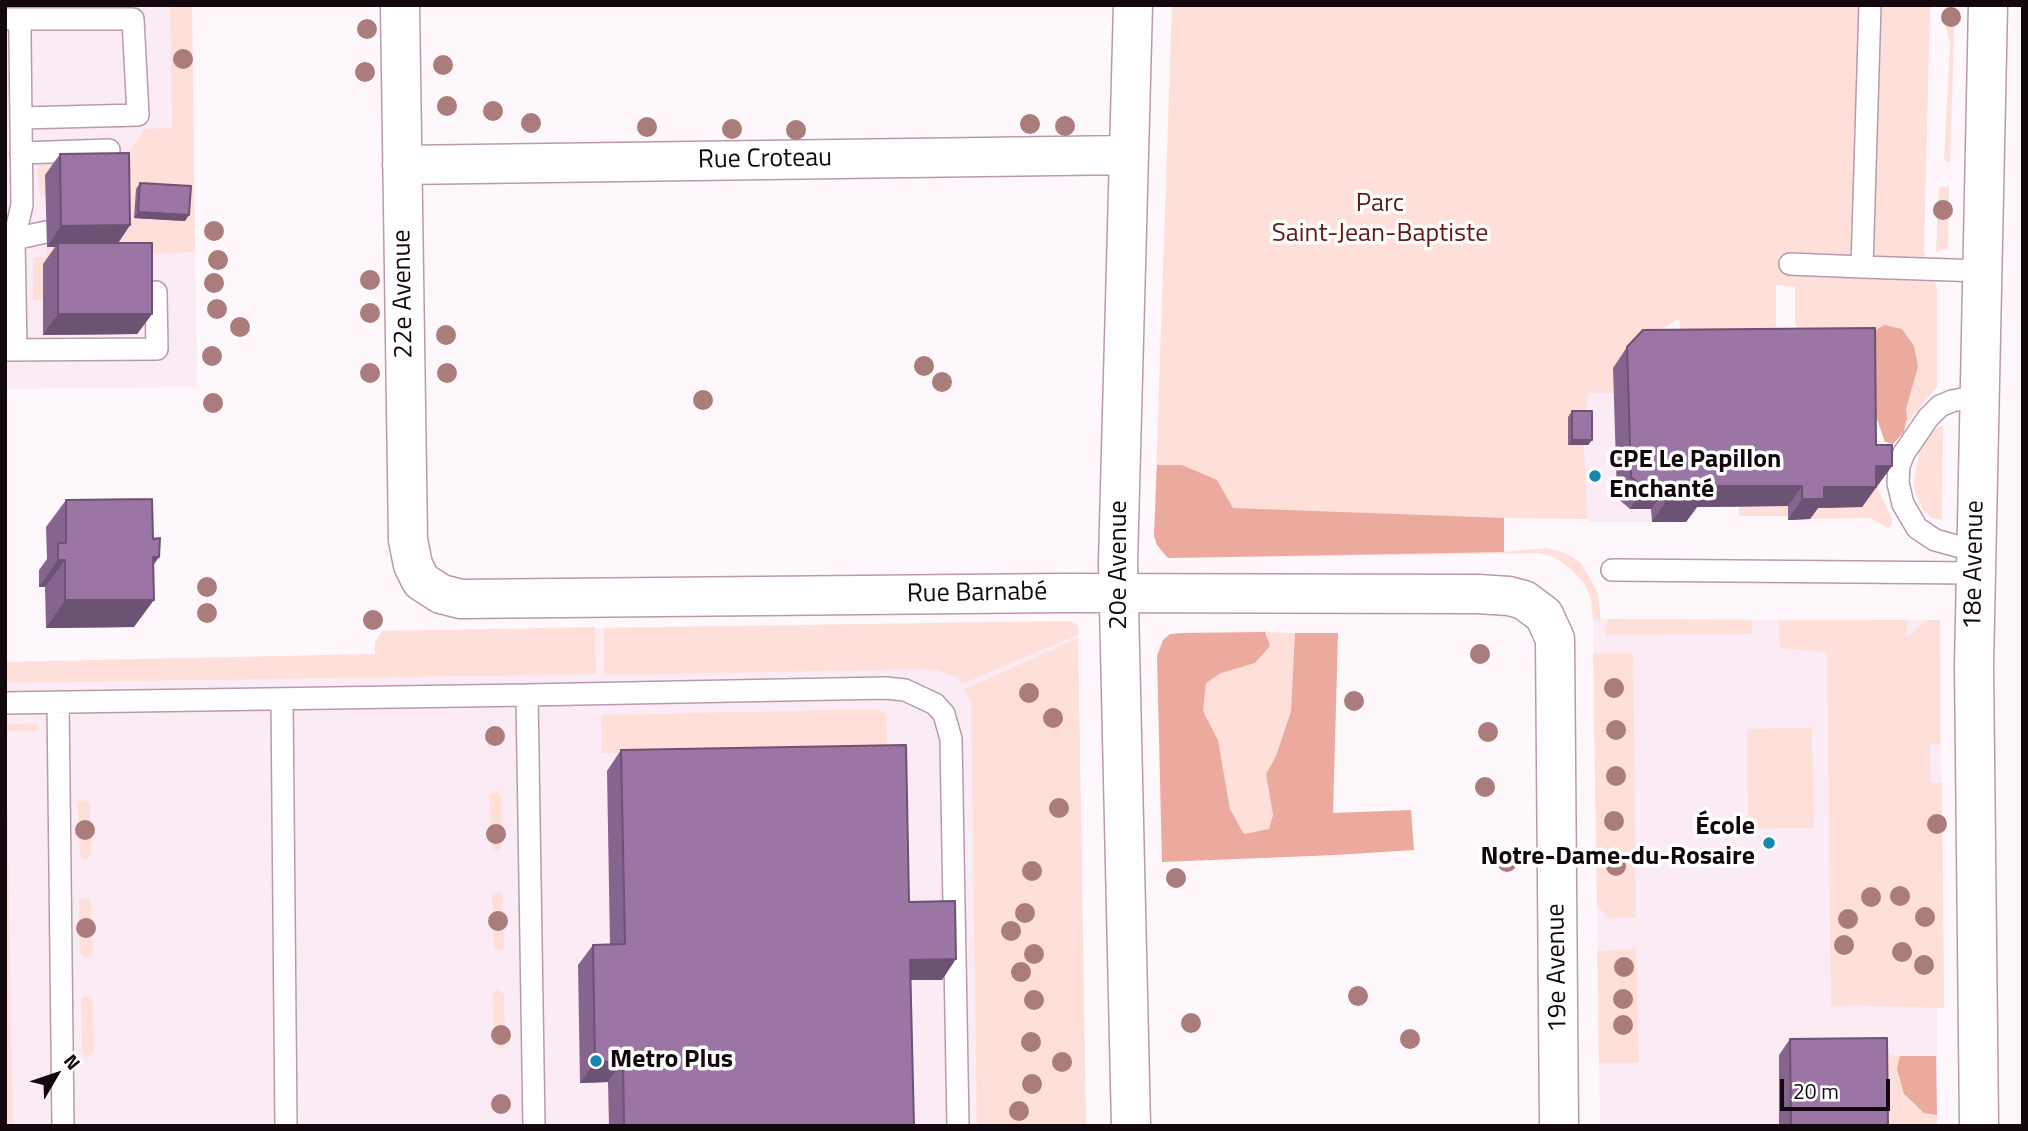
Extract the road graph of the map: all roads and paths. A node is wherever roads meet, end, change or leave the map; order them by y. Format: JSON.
{"nodes":[{"id":1,"x":400,"y":5,"type":"edge"},
{"id":2,"x":1133,"y":5,"type":"edge"},
{"id":3,"x":1870,"y":5,"type":"edge"},
{"id":4,"x":1988,"y":5,"type":"edge"},
{"id":5,"x":12,"y":19,"type":"edge"},
{"id":6,"x":21,"y":118,"type":"junction"},
{"id":7,"x":109,"y":150,"type":"edge"},
{"id":8,"x":21,"y":153,"type":"junction"},
{"id":9,"x":1128,"y":155,"type":"junction"},
{"id":10,"x":401,"y":165,"type":"junction"},
{"id":11,"x":46,"y":232,"type":"dead end"},
{"id":12,"x":10,"y":239,"type":"edge"},
{"id":13,"x":1790,"y":264,"type":"dead end"},
{"id":14,"x":1862,"y":267,"type":"junction"},
{"id":15,"x":1981,"y":271,"type":"junction"},
{"id":16,"x":156,"y":292,"type":"dead end"},
{"id":17,"x":10,"y":350,"type":"edge"},
{"id":18,"x":1979,"y":396,"type":"junction"},
{"id":19,"x":1975,"y":562,"type":"junction"},
{"id":20,"x":1612,"y":570,"type":"dead end"},
{"id":21,"x":421,"y":581,"type":"joint"},
{"id":22,"x":1119,"y":595,"type":"junction"},
{"id":23,"x":1535,"y":606,"type":"joint"},
{"id":24,"x":527,"y":695,"type":"junction"},
{"id":25,"x":282,"y":699,"type":"junction"},
{"id":26,"x":58,"y":702,"type":"junction"},
{"id":27,"x":5,"y":703,"type":"edge"},
{"id":28,"x":63,"y":1126,"type":"edge"},
{"id":29,"x":286,"y":1126,"type":"edge"},
{"id":30,"x":534,"y":1126,"type":"edge"},
{"id":31,"x":958,"y":1126,"type":"edge"},
{"id":32,"x":1131,"y":1126,"type":"edge"},
{"id":33,"x":1559,"y":1126,"type":"edge"},
{"id":34,"x":1979,"y":1126,"type":"edge"}],
"edges":[{"from":1,"to":10,"type":"street","name":"22e Avenue"},
{"from":2,"to":9,"type":"street","name":"20e Avenue"},
{"from":3,"to":14,"type":"lane"},
{"from":4,"to":15,"type":"street","name":"18e Avenue"},
{"from":5,"to":6,"type":"lane"},
{"from":5,"to":6,"type":"lane"},
{"from":6,"to":8,"type":"lane"},
{"from":7,"to":8,"type":"lane"},
{"from":8,"to":12,"type":"lane"},
{"from":9,"to":10,"type":"street","name":"Rue Croteau"},
{"from":9,"to":22,"type":"street","name":"20e Avenue"},
{"from":10,"to":21,"type":"street","name":"22e Avenue"},
{"from":11,"to":12,"type":"lane"},
{"from":12,"to":17,"type":"lane"},
{"from":13,"to":14,"type":"lane"},
{"from":14,"to":15,"type":"lane"},
{"from":15,"to":18,"type":"street","name":"18e Avenue"},
{"from":16,"to":17,"type":"lane"},
{"from":18,"to":19,"type":"street","name":"18e Avenue"},
{"from":18,"to":19,"type":"lane"},
{"from":19,"to":20,"type":"lane"},
{"from":19,"to":34,"type":"street","name":"18e Avenue"},
{"from":21,"to":22,"type":"street","name":"Rue Barnabé"},
{"from":22,"to":23,"type":"street","name":"Rue Barnabé"},
{"from":22,"to":32,"type":"street","name":"20e Avenue"},
{"from":23,"to":33,"type":"street","name":"19e Avenue"},
{"from":24,"to":25,"type":"lane"},
{"from":24,"to":30,"type":"lane"},
{"from":24,"to":31,"type":"lane"},
{"from":25,"to":26,"type":"lane"},
{"from":25,"to":29,"type":"lane"},
{"from":26,"to":27,"type":"lane"},
{"from":26,"to":28,"type":"lane"}]}
